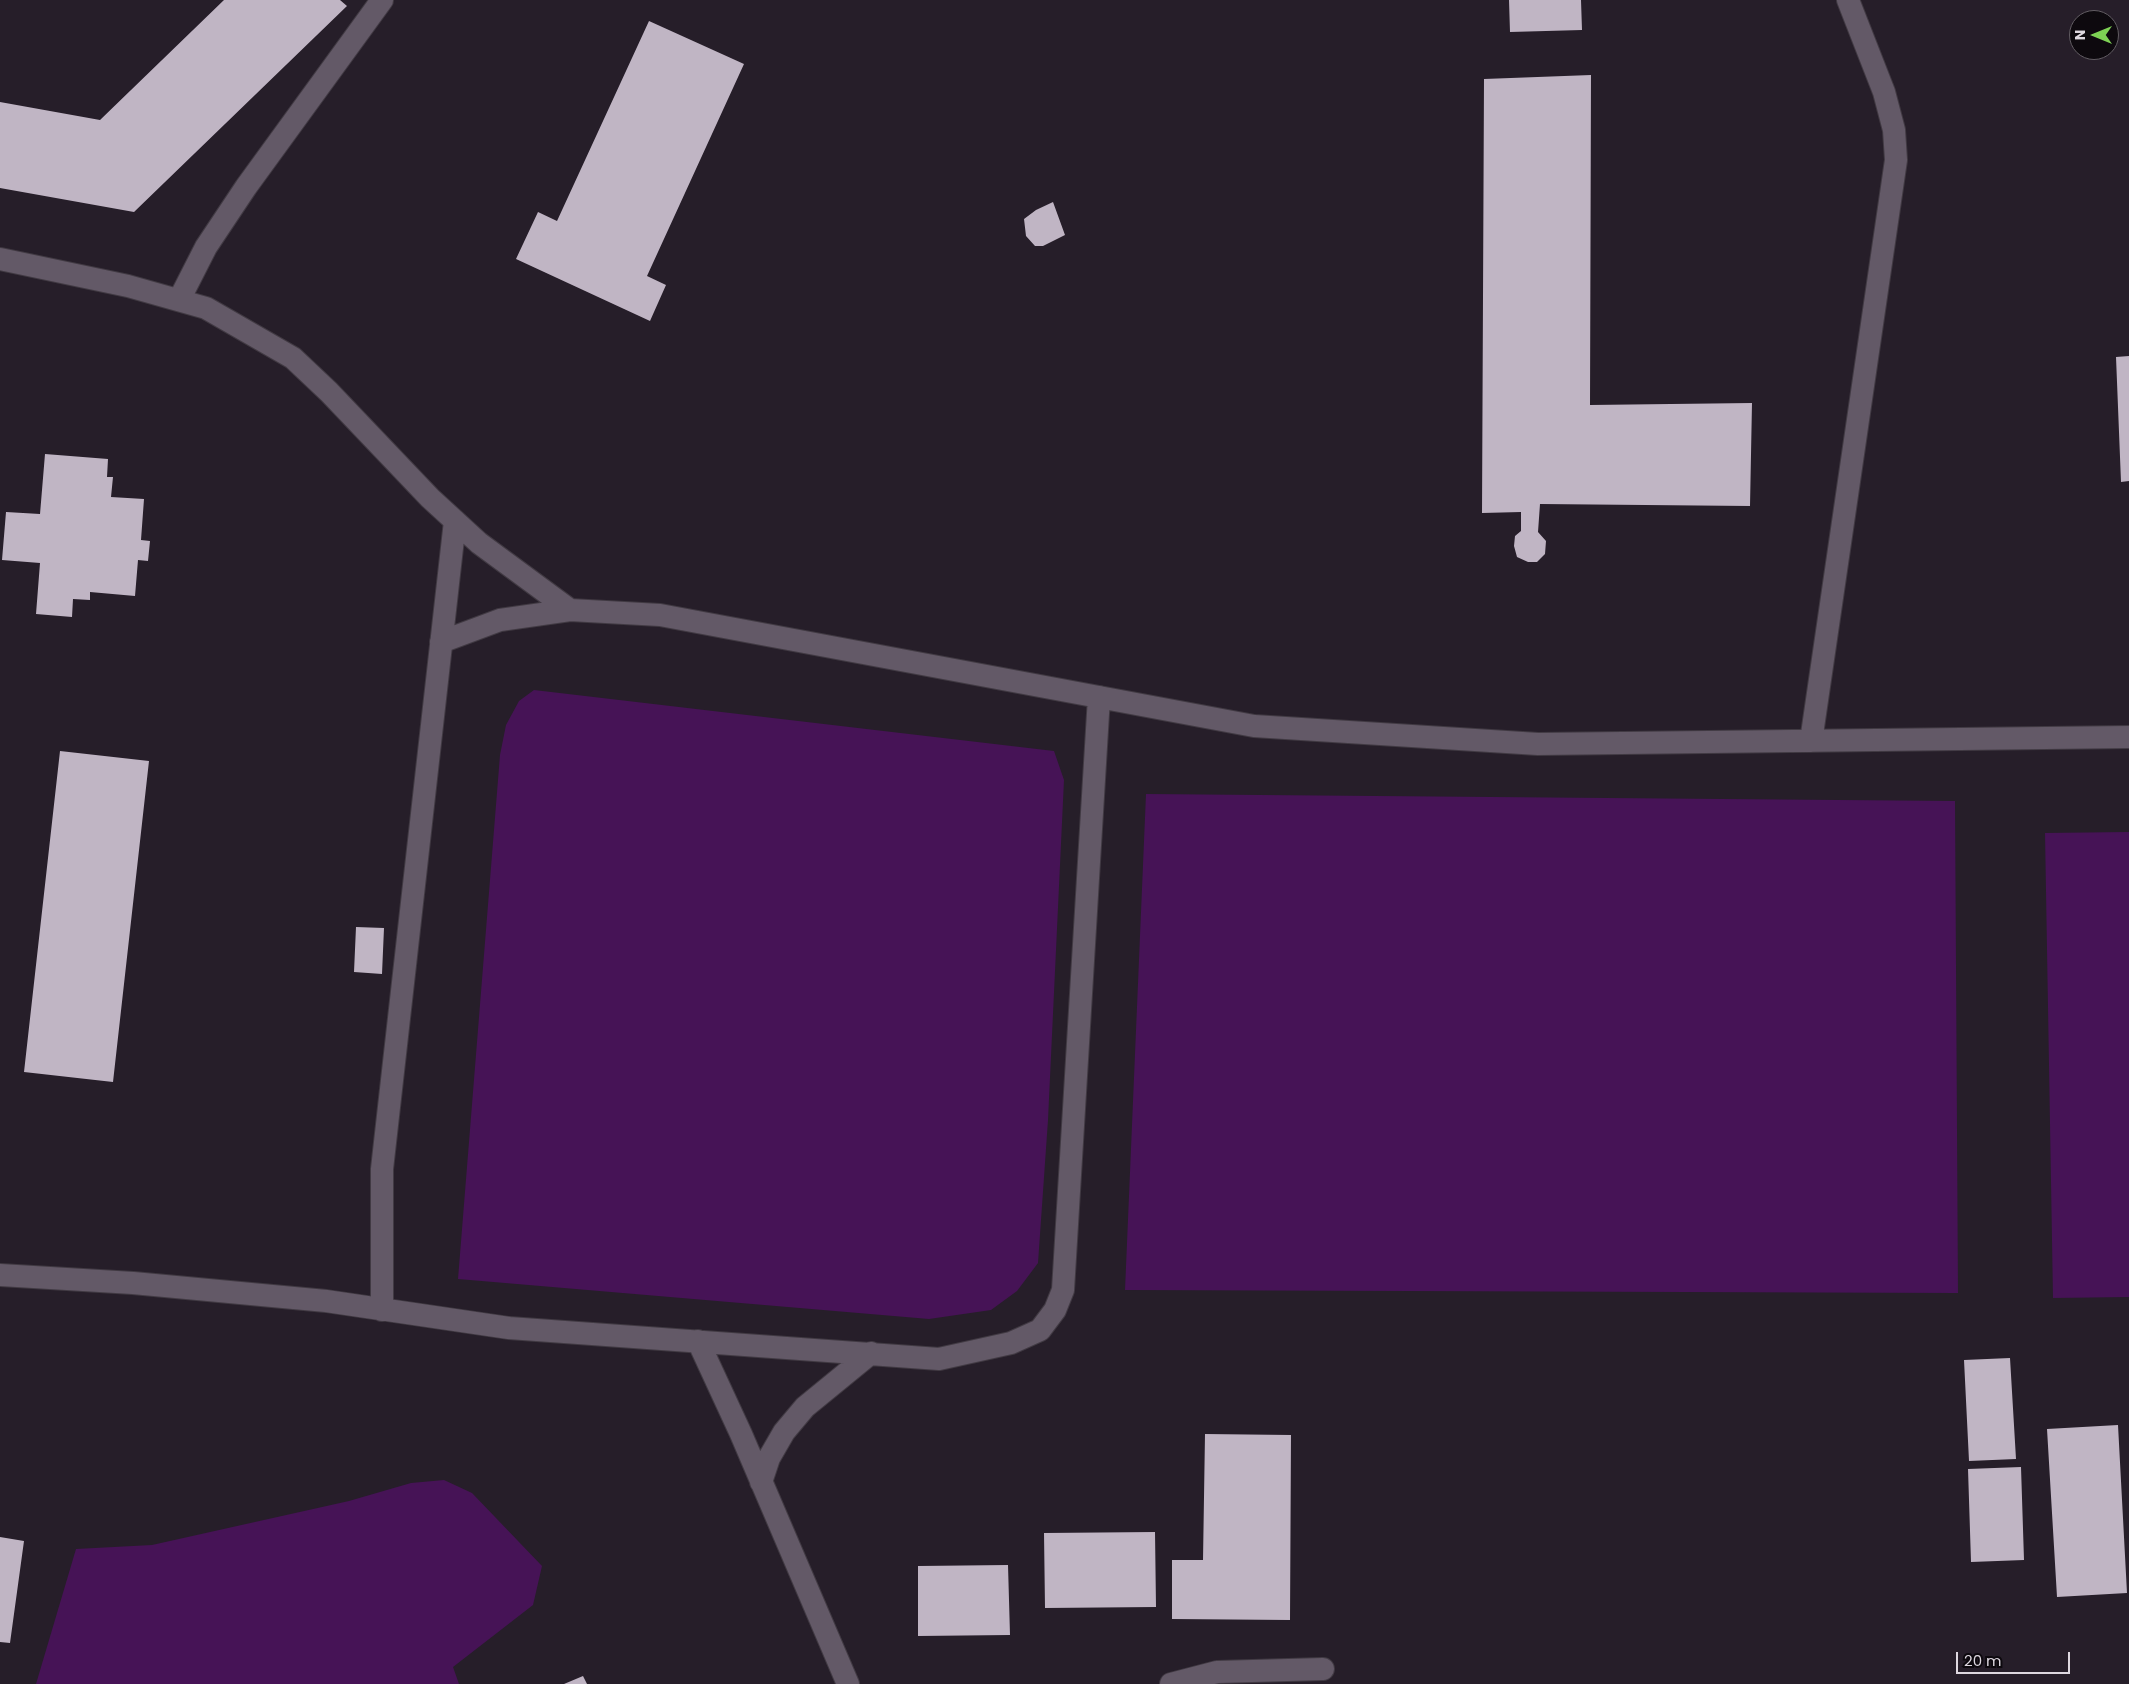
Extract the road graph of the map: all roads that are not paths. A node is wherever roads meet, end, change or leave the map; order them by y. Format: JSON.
{"nodes":[{"id":1,"x":382,"y":0,"type":"edge"},
{"id":2,"x":1848,"y":0,"type":"edge"},
{"id":3,"x":0,"y":259,"type":"edge"},
{"id":4,"x":179,"y":300,"type":"junction"},
{"id":5,"x":454,"y":521,"type":"junction"},
{"id":6,"x":570,"y":610,"type":"junction"},
{"id":7,"x":441,"y":642,"type":"junction"},
{"id":8,"x":1099,"y":697,"type":"junction"},
{"id":9,"x":2129,"y":737,"type":"edge"},
{"id":10,"x":1811,"y":741,"type":"junction"},
{"id":11,"x":0,"y":1275,"type":"edge"},
{"id":12,"x":382,"y":1310,"type":"junction"},
{"id":13,"x":698,"y":1341,"type":"junction"},
{"id":14,"x":871,"y":1354,"type":"junction"},
{"id":15,"x":761,"y":1482,"type":"junction"},
{"id":16,"x":1323,"y":1669,"type":"dead end"},
{"id":17,"x":848,"y":1684,"type":"edge"},
{"id":18,"x":1171,"y":1684,"type":"edge"}],
"edges":[{"from":1,"to":4,"type":"lane"},
{"from":2,"to":10,"type":"lane"},
{"from":3,"to":4,"type":"lane"},
{"from":4,"to":5,"type":"lane"},
{"from":5,"to":6,"type":"lane"},
{"from":5,"to":7,"type":"lane"},
{"from":6,"to":7,"type":"lane"},
{"from":6,"to":8,"type":"lane"},
{"from":7,"to":12,"type":"lane"},
{"from":8,"to":10,"type":"lane"},
{"from":8,"to":14,"type":"lane"},
{"from":9,"to":10,"type":"lane"},
{"from":11,"to":12,"type":"lane"},
{"from":12,"to":13,"type":"lane"},
{"from":13,"to":14,"type":"lane"},
{"from":13,"to":15,"type":"lane"},
{"from":14,"to":15,"type":"lane"},
{"from":15,"to":17,"type":"lane"},
{"from":16,"to":18,"type":"lane"}]}
